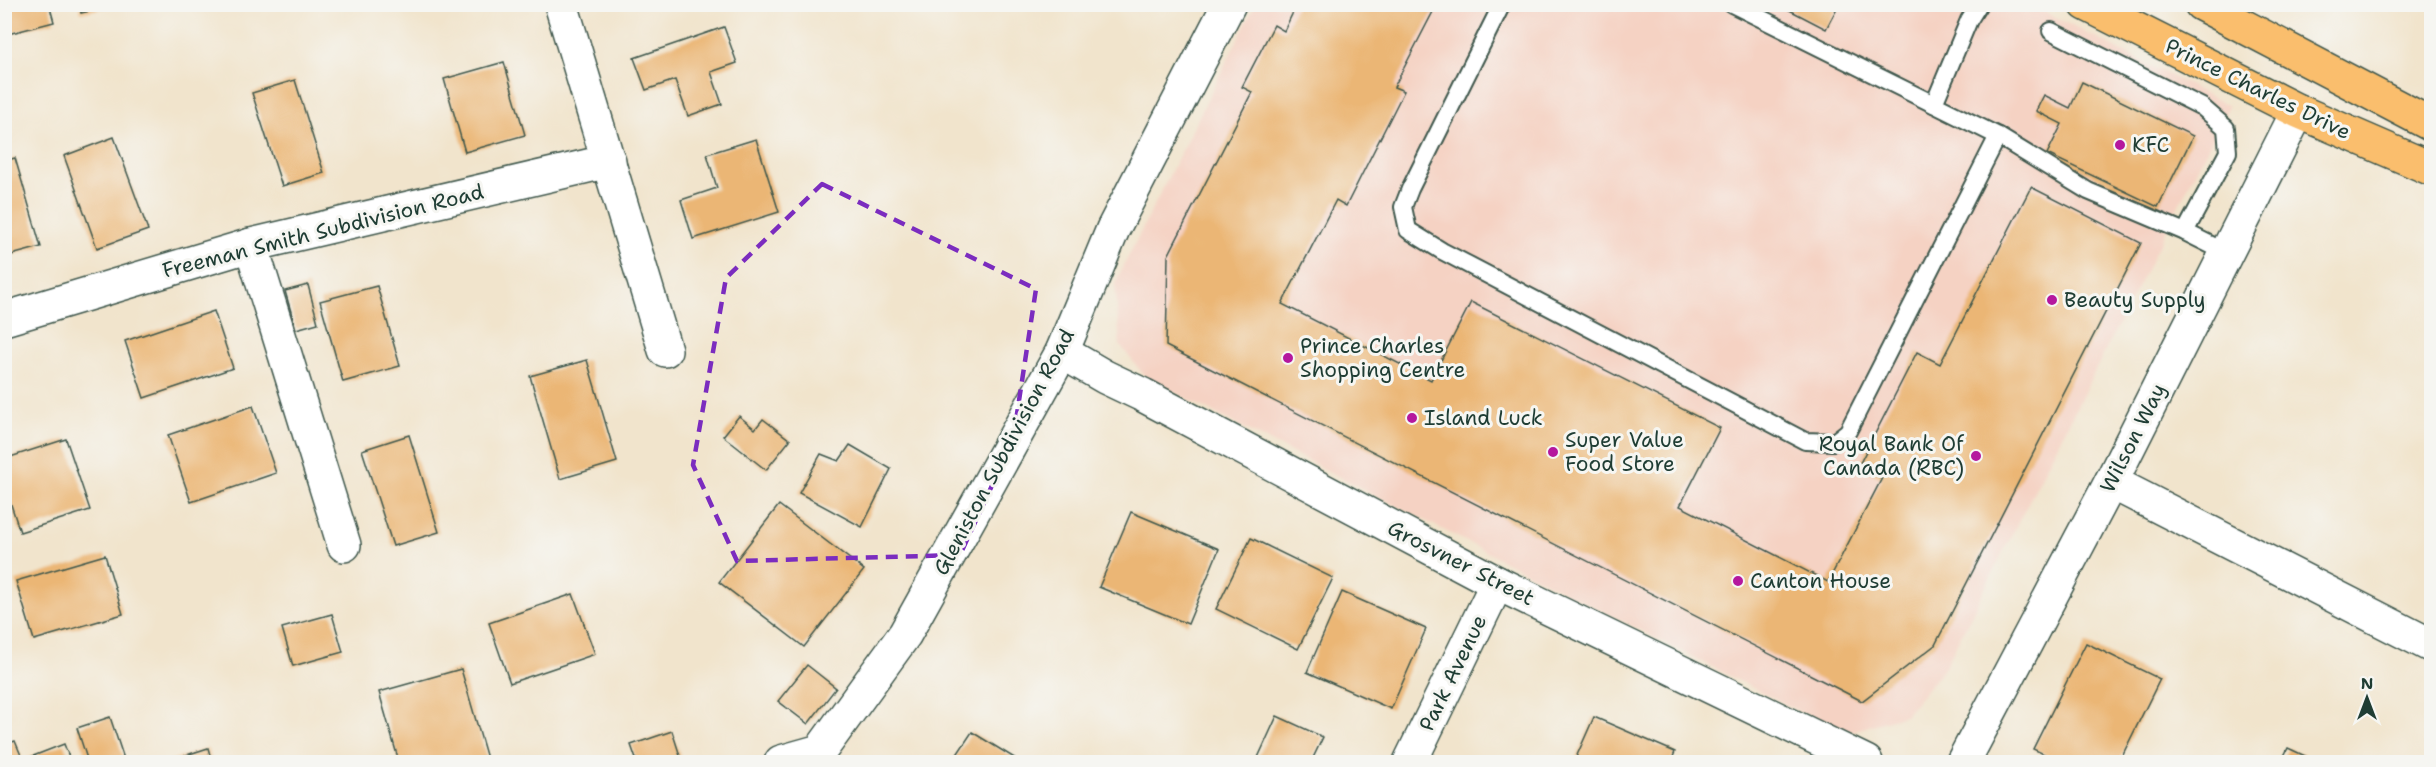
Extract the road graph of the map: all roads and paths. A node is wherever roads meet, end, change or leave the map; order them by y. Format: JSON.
{"nodes":[{"id":1,"x":561,"y":4,"type":"edge"},
{"id":2,"x":1229,"y":4,"type":"edge"},
{"id":3,"x":1502,"y":4,"type":"edge"},
{"id":4,"x":1732,"y":4,"type":"edge"},
{"id":5,"x":1978,"y":4,"type":"edge"},
{"id":6,"x":2086,"y":4,"type":"edge"},
{"id":7,"x":2201,"y":4,"type":"edge"},
{"id":8,"x":2051,"y":31,"type":"dead end"},
{"id":9,"x":1934,"y":104,"type":"junction"},
{"id":10,"x":2298,"y":111,"type":"junction"},
{"id":11,"x":2432,"y":125,"type":"edge"},
{"id":12,"x":1998,"y":136,"type":"junction"},
{"id":13,"x":609,"y":160,"type":"junction"},
{"id":14,"x":2432,"y":170,"type":"edge"},
{"id":15,"x":2185,"y":232,"type":"junction"},
{"id":16,"x":251,"y":245,"type":"junction"},
{"id":17,"x":2227,"y":254,"type":"junction"},
{"id":18,"x":4,"y":319,"type":"edge"},
{"id":19,"x":665,"y":350,"type":"dead end"},
{"id":20,"x":1062,"y":352,"type":"junction"},
{"id":21,"x":2111,"y":482,"type":"junction"},
{"id":22,"x":344,"y":545,"type":"dead end"},
{"id":23,"x":1497,"y":583,"type":"junction"},
{"id":24,"x":2432,"y":646,"type":"edge"},
{"id":25,"x":781,"y":762,"type":"edge"},
{"id":26,"x":1410,"y":762,"type":"edge"},
{"id":27,"x":1866,"y":762,"type":"edge"},
{"id":28,"x":1963,"y":762,"type":"edge"}],
"edges":[{"from":1,"to":13,"type":"street"},
{"from":2,"to":20,"type":"street","name":"Gleniston Subdivision Road"},
{"from":3,"to":12,"type":"lane"},
{"from":4,"to":9,"type":"lane"},
{"from":5,"to":9,"type":"lane"},
{"from":6,"to":10,"type":"highway","name":"Prince Charles Drive"},
{"from":7,"to":11,"type":"highway"},
{"from":8,"to":15,"type":"lane"},
{"from":9,"to":12,"type":"lane"},
{"from":10,"to":14,"type":"highway","name":"Prince Charles Drive"},
{"from":10,"to":17,"type":"street","name":"Wilson Way"},
{"from":12,"to":15,"type":"lane"},
{"from":13,"to":16,"type":"street","name":"Freeman Smith Subdivision Road"},
{"from":13,"to":19,"type":"street"},
{"from":15,"to":17,"type":"lane"},
{"from":16,"to":18,"type":"street","name":"Freeman Smith Subdivision Road"},
{"from":16,"to":22,"type":"street"},
{"from":17,"to":21,"type":"street","name":"Wilson Way"},
{"from":20,"to":23,"type":"street","name":"Grosvner Street"},
{"from":20,"to":25,"type":"street","name":"Gleniston Subdivision Road"},
{"from":21,"to":24,"type":"street"},
{"from":21,"to":28,"type":"street","name":"Wilson Way"},
{"from":23,"to":26,"type":"street","name":"Park Avenue"},
{"from":23,"to":27,"type":"street","name":"Grosvner Street"}]}
